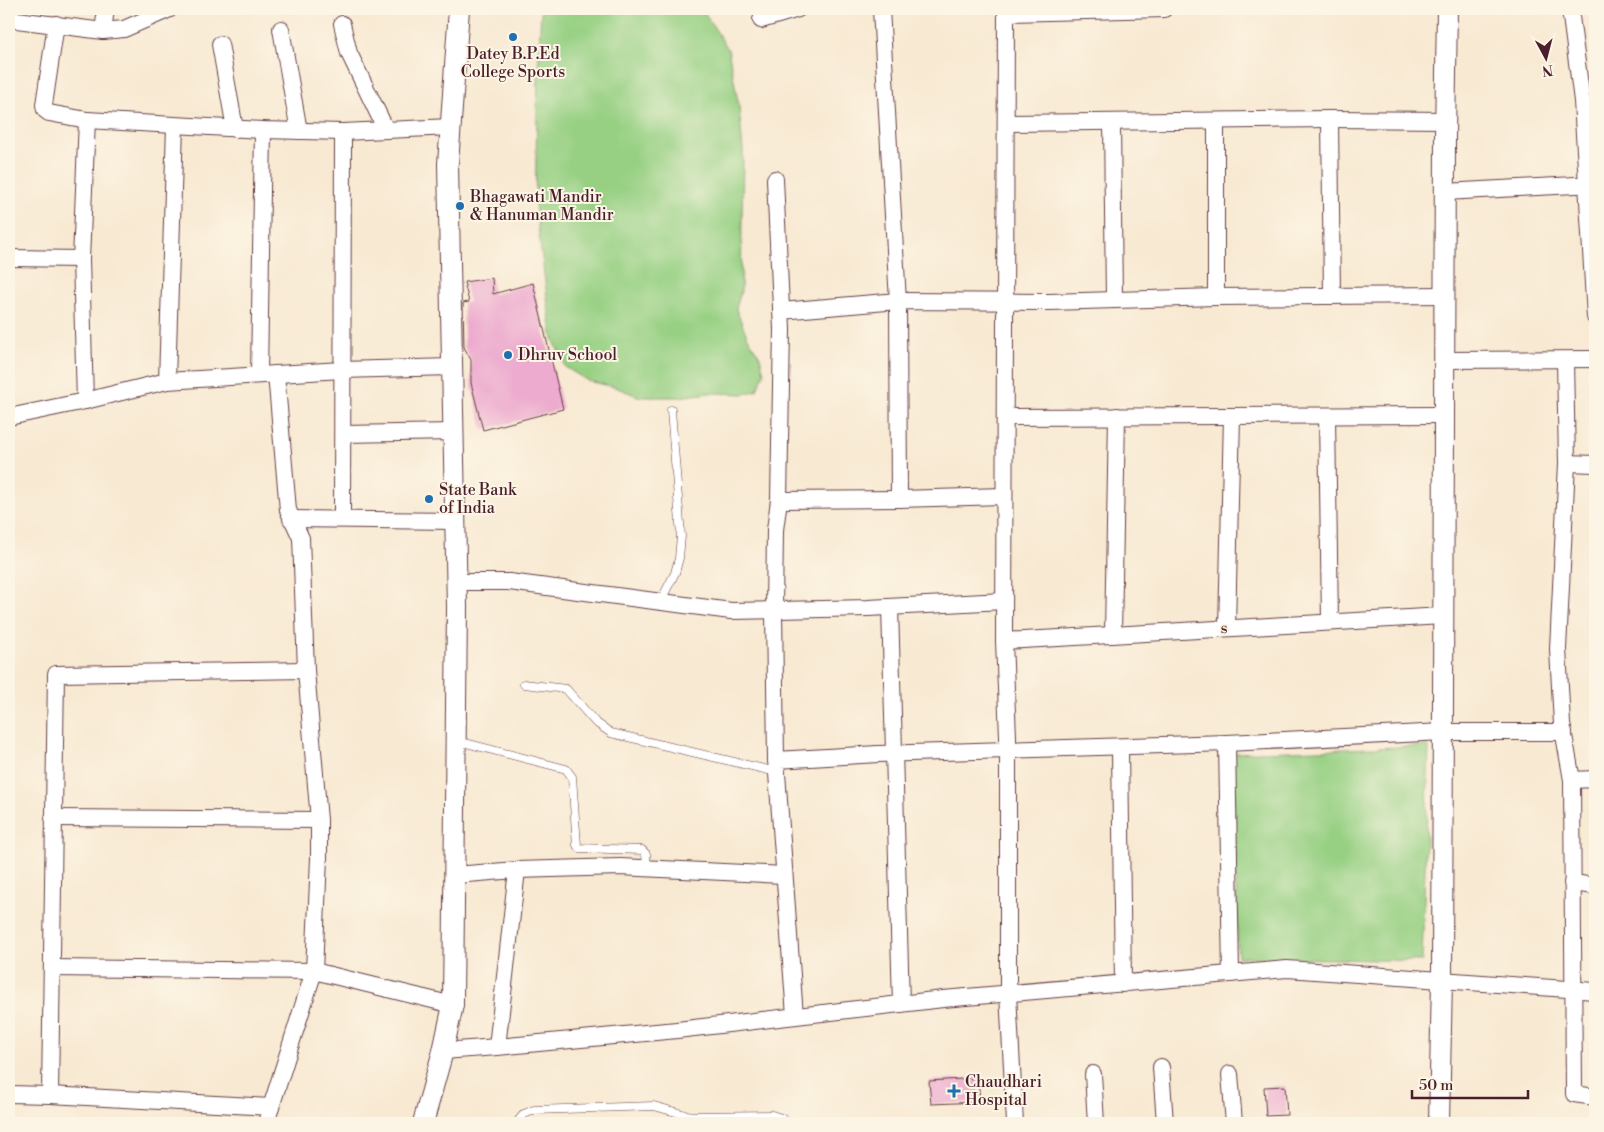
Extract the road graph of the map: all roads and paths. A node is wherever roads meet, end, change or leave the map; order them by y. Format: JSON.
{"nodes":[{"id":1,"x":106,"y":9,"type":"edge"},
{"id":2,"x":170,"y":9,"type":"edge"},
{"id":3,"x":459,"y":9,"type":"edge"},
{"id":4,"x":798,"y":9,"type":"edge"},
{"id":5,"x":881,"y":9,"type":"edge"},
{"id":6,"x":1116,"y":9,"type":"edge"},
{"id":7,"x":1164,"y":9,"type":"edge"},
{"id":8,"x":1447,"y":9,"type":"edge"},
{"id":9,"x":1570,"y":9,"type":"edge"},
{"id":10,"x":1006,"y":11,"type":"edge"},
{"id":11,"x":9,"y":19,"type":"edge"},
{"id":12,"x":762,"y":20,"type":"dead end"},
{"id":13,"x":56,"y":24,"type":"junction"},
{"id":14,"x":342,"y":24,"type":"dead end"},
{"id":15,"x":281,"y":29,"type":"dead end"},
{"id":16,"x":104,"y":31,"type":"junction"},
{"id":17,"x":220,"y":44,"type":"dead end"},
{"id":18,"x":1588,"y":100,"type":"edge"},
{"id":19,"x":87,"y":120,"type":"junction"},
{"id":20,"x":1330,"y":120,"type":"junction"},
{"id":21,"x":1446,"y":120,"type":"junction"},
{"id":22,"x":1216,"y":121,"type":"junction"},
{"id":23,"x":1112,"y":122,"type":"junction"},
{"id":24,"x":1006,"y":123,"type":"junction"},
{"id":25,"x":175,"y":126,"type":"junction"},
{"id":26,"x":451,"y":127,"type":"junction"},
{"id":27,"x":235,"y":129,"type":"junction"},
{"id":28,"x":263,"y":130,"type":"junction"},
{"id":29,"x":386,"y":130,"type":"junction"},
{"id":30,"x":299,"y":131,"type":"junction"},
{"id":31,"x":343,"y":132,"type":"junction"},
{"id":32,"x":775,"y":178,"type":"dead end"},
{"id":33,"x":1591,"y":185,"type":"edge"},
{"id":34,"x":1445,"y":192,"type":"junction"},
{"id":35,"x":9,"y":258,"type":"edge"},
{"id":36,"x":81,"y":259,"type":"junction"},
{"id":37,"x":1445,"y":295,"type":"junction"},
{"id":38,"x":1332,"y":296,"type":"junction"},
{"id":39,"x":1216,"y":297,"type":"junction"},
{"id":40,"x":1114,"y":300,"type":"junction"},
{"id":41,"x":898,"y":301,"type":"junction"},
{"id":42,"x":1005,"y":301,"type":"junction"},
{"id":43,"x":781,"y":311,"type":"junction"},
{"id":44,"x":1595,"y":317,"type":"edge"},
{"id":45,"x":1595,"y":359,"type":"edge"},
{"id":46,"x":1444,"y":360,"type":"junction"},
{"id":47,"x":1565,"y":360,"type":"junction"},
{"id":48,"x":452,"y":367,"type":"junction"},
{"id":49,"x":341,"y":370,"type":"junction"},
{"id":50,"x":276,"y":374,"type":"junction"},
{"id":51,"x":259,"y":375,"type":"junction"},
{"id":52,"x":167,"y":381,"type":"junction"},
{"id":53,"x":85,"y":401,"type":"junction"},
{"id":54,"x":670,"y":410,"type":"dead end"},
{"id":55,"x":1444,"y":415,"type":"junction"},
{"id":56,"x":1117,"y":416,"type":"junction"},
{"id":57,"x":1232,"y":416,"type":"junction"},
{"id":58,"x":1327,"y":416,"type":"junction"},
{"id":59,"x":9,"y":417,"type":"edge"},
{"id":60,"x":1005,"y":417,"type":"junction"},
{"id":61,"x":454,"y":432,"type":"junction"},
{"id":62,"x":342,"y":434,"type":"junction"},
{"id":63,"x":1567,"y":463,"type":"junction"},
{"id":64,"x":1595,"y":464,"type":"edge"},
{"id":65,"x":1004,"y":496,"type":"junction"},
{"id":66,"x":899,"y":499,"type":"junction"},
{"id":67,"x":779,"y":500,"type":"junction"},
{"id":68,"x":291,"y":518,"type":"junction"},
{"id":69,"x":342,"y":518,"type":"junction"},
{"id":70,"x":455,"y":521,"type":"junction"},
{"id":71,"x":456,"y":582,"type":"junction"},
{"id":72,"x":1004,"y":601,"type":"junction"},
{"id":73,"x":660,"y":602,"type":"junction"},
{"id":74,"x":890,"y":607,"type":"junction"},
{"id":75,"x":774,"y":610,"type":"junction"},
{"id":76,"x":1443,"y":616,"type":"junction"},
{"id":77,"x":1330,"y":622,"type":"junction"},
{"id":78,"x":1227,"y":628,"type":"junction"},
{"id":79,"x":1113,"y":634,"type":"junction"},
{"id":80,"x":1004,"y":641,"type":"junction"},
{"id":81,"x":306,"y":670,"type":"junction"},
{"id":82,"x":524,"y":684,"type":"dead end"},
{"id":83,"x":1443,"y":732,"type":"junction"},
{"id":84,"x":1564,"y":732,"type":"junction"},
{"id":85,"x":456,"y":740,"type":"junction"},
{"id":86,"x":1227,"y":743,"type":"junction"},
{"id":87,"x":1120,"y":748,"type":"junction"},
{"id":88,"x":1008,"y":751,"type":"junction"},
{"id":89,"x":895,"y":754,"type":"junction"},
{"id":90,"x":776,"y":766,"type":"junction"},
{"id":91,"x":1595,"y":779,"type":"edge"},
{"id":92,"x":1572,"y":780,"type":"junction"},
{"id":93,"x":53,"y":818,"type":"junction"},
{"id":94,"x":319,"y":820,"type":"junction"},
{"id":95,"x":647,"y":868,"type":"junction"},
{"id":96,"x":517,"y":870,"type":"junction"},
{"id":97,"x":455,"y":875,"type":"junction"},
{"id":98,"x":784,"y":875,"type":"junction"},
{"id":99,"x":1572,"y":884,"type":"junction"},
{"id":100,"x":1595,"y":886,"type":"edge"},
{"id":101,"x":52,"y":968,"type":"junction"},
{"id":102,"x":314,"y":971,"type":"junction"},
{"id":103,"x":1231,"y":974,"type":"junction"},
{"id":104,"x":1442,"y":980,"type":"junction"},
{"id":105,"x":1123,"y":984,"type":"junction"},
{"id":106,"x":1573,"y":990,"type":"junction"},
{"id":107,"x":1595,"y":991,"type":"edge"},
{"id":108,"x":1008,"y":994,"type":"junction"},
{"id":109,"x":901,"y":1004,"type":"junction"},
{"id":110,"x":453,"y":1005,"type":"junction"},
{"id":111,"x":795,"y":1016,"type":"junction"},
{"id":112,"x":497,"y":1047,"type":"junction"},
{"id":113,"x":443,"y":1050,"type":"junction"},
{"id":114,"x":1161,"y":1067,"type":"dead end"},
{"id":115,"x":1092,"y":1074,"type":"dead end"},
{"id":116,"x":1230,"y":1074,"type":"dead end"},
{"id":117,"x":9,"y":1094,"type":"edge"},
{"id":118,"x":50,"y":1095,"type":"junction"},
{"id":119,"x":1595,"y":1097,"type":"edge"},
{"id":120,"x":271,"y":1106,"type":"junction"},
{"id":121,"x":266,"y":1123,"type":"edge"},
{"id":122,"x":423,"y":1123,"type":"edge"},
{"id":123,"x":518,"y":1123,"type":"edge"},
{"id":124,"x":788,"y":1123,"type":"edge"},
{"id":125,"x":1015,"y":1123,"type":"edge"},
{"id":126,"x":1096,"y":1123,"type":"edge"},
{"id":127,"x":1165,"y":1123,"type":"edge"},
{"id":128,"x":1234,"y":1123,"type":"edge"},
{"id":129,"x":1439,"y":1123,"type":"edge"}],
"edges":[{"from":1,"to":16,"type":"street"},
{"from":2,"to":16,"type":"street"},
{"from":3,"to":26,"type":"street"},
{"from":4,"to":12,"type":"street"},
{"from":5,"to":41,"type":"street"},
{"from":6,"to":7,"type":"street"},
{"from":6,"to":10,"type":"street"},
{"from":8,"to":21,"type":"street"},
{"from":9,"to":18,"type":"street"},
{"from":10,"to":24,"type":"street"},
{"from":11,"to":13,"type":"street"},
{"from":13,"to":16,"type":"street"},
{"from":13,"to":19,"type":"street"},
{"from":14,"to":29,"type":"street"},
{"from":15,"to":30,"type":"street"},
{"from":17,"to":27,"type":"street"},
{"from":18,"to":33,"type":"street"},
{"from":19,"to":25,"type":"street"},
{"from":19,"to":36,"type":"street"},
{"from":20,"to":21,"type":"street"},
{"from":20,"to":22,"type":"street"},
{"from":20,"to":38,"type":"street"},
{"from":21,"to":34,"type":"street"},
{"from":22,"to":23,"type":"street"},
{"from":22,"to":39,"type":"street"},
{"from":23,"to":24,"type":"street"},
{"from":23,"to":40,"type":"street"},
{"from":24,"to":42,"type":"street"},
{"from":25,"to":27,"type":"street"},
{"from":25,"to":52,"type":"street"},
{"from":26,"to":29,"type":"street"},
{"from":26,"to":48,"type":"street"},
{"from":27,"to":28,"type":"street"},
{"from":28,"to":30,"type":"street"},
{"from":28,"to":51,"type":"street"},
{"from":29,"to":31,"type":"street"},
{"from":30,"to":31,"type":"street"},
{"from":31,"to":49,"type":"street"},
{"from":32,"to":43,"type":"street"},
{"from":33,"to":34,"type":"street"},
{"from":33,"to":44,"type":"street"},
{"from":34,"to":37,"type":"street"},
{"from":35,"to":36,"type":"street"},
{"from":36,"to":53,"type":"street"},
{"from":37,"to":38,"type":"street"},
{"from":37,"to":46,"type":"street"},
{"from":38,"to":39,"type":"street"},
{"from":39,"to":40,"type":"street"},
{"from":40,"to":42,"type":"street"},
{"from":41,"to":42,"type":"street"},
{"from":41,"to":43,"type":"street"},
{"from":41,"to":66,"type":"street"},
{"from":42,"to":60,"type":"street"},
{"from":43,"to":67,"type":"street"},
{"from":45,"to":47,"type":"street"},
{"from":46,"to":47,"type":"street"},
{"from":46,"to":55,"type":"street"},
{"from":47,"to":63,"type":"street"},
{"from":48,"to":49,"type":"street"},
{"from":48,"to":61,"type":"street"},
{"from":49,"to":50,"type":"street"},
{"from":49,"to":62,"type":"street"},
{"from":50,"to":51,"type":"street"},
{"from":50,"to":68,"type":"street"},
{"from":51,"to":52,"type":"street"},
{"from":52,"to":53,"type":"street"},
{"from":53,"to":59,"type":"street"},
{"from":54,"to":73,"type":"lane"},
{"from":55,"to":58,"type":"street"},
{"from":55,"to":76,"type":"street"},
{"from":56,"to":57,"type":"street"},
{"from":56,"to":60,"type":"street"},
{"from":56,"to":79,"type":"street"},
{"from":57,"to":58,"type":"street"},
{"from":57,"to":78,"type":"street"},
{"from":58,"to":77,"type":"street"},
{"from":60,"to":65,"type":"street"},
{"from":61,"to":62,"type":"street"},
{"from":61,"to":70,"type":"street"},
{"from":62,"to":69,"type":"street"},
{"from":63,"to":64,"type":"street"},
{"from":63,"to":84,"type":"street"},
{"from":65,"to":66,"type":"street"},
{"from":65,"to":72,"type":"street"},
{"from":66,"to":67,"type":"street"},
{"from":67,"to":75,"type":"street"},
{"from":68,"to":69,"type":"street"},
{"from":68,"to":81,"type":"street"},
{"from":69,"to":70,"type":"street"},
{"from":70,"to":71,"type":"street"},
{"from":71,"to":73,"type":"street"},
{"from":71,"to":85,"type":"street"},
{"from":72,"to":74,"type":"street"},
{"from":72,"to":80,"type":"street"},
{"from":73,"to":75,"type":"street"},
{"from":74,"to":75,"type":"street"},
{"from":74,"to":89,"type":"street"},
{"from":75,"to":90,"type":"street"},
{"from":76,"to":77,"type":"street","name":"s"},
{"from":76,"to":83,"type":"street"},
{"from":77,"to":78,"type":"street","name":"s"},
{"from":78,"to":79,"type":"street","name":"s"},
{"from":79,"to":80,"type":"street","name":"s"},
{"from":80,"to":88,"type":"street"},
{"from":81,"to":93,"type":"street"},
{"from":81,"to":94,"type":"street"},
{"from":82,"to":90,"type":"lane"},
{"from":83,"to":84,"type":"street"},
{"from":83,"to":86,"type":"street"},
{"from":83,"to":104,"type":"street"},
{"from":84,"to":92,"type":"street"},
{"from":85,"to":95,"type":"lane"},
{"from":85,"to":97,"type":"street"},
{"from":86,"to":87,"type":"street"},
{"from":86,"to":103,"type":"street"},
{"from":87,"to":88,"type":"street"},
{"from":87,"to":105,"type":"street"},
{"from":88,"to":89,"type":"street"},
{"from":88,"to":108,"type":"street"},
{"from":89,"to":90,"type":"street"},
{"from":89,"to":109,"type":"street"},
{"from":90,"to":98,"type":"street"},
{"from":91,"to":92,"type":"street"},
{"from":92,"to":99,"type":"street"},
{"from":93,"to":94,"type":"street"},
{"from":93,"to":101,"type":"street"},
{"from":94,"to":102,"type":"street"},
{"from":95,"to":96,"type":"street"},
{"from":95,"to":98,"type":"street"},
{"from":96,"to":97,"type":"street"},
{"from":96,"to":112,"type":"street"},
{"from":97,"to":110,"type":"street"},
{"from":98,"to":111,"type":"street"},
{"from":99,"to":100,"type":"street"},
{"from":99,"to":106,"type":"street"},
{"from":101,"to":102,"type":"street"},
{"from":101,"to":118,"type":"street"},
{"from":102,"to":110,"type":"street"},
{"from":102,"to":120,"type":"street"},
{"from":103,"to":104,"type":"street"},
{"from":103,"to":105,"type":"street"},
{"from":104,"to":106,"type":"street"},
{"from":104,"to":129,"type":"street"},
{"from":105,"to":108,"type":"street"},
{"from":106,"to":107,"type":"street"},
{"from":106,"to":119,"type":"street"},
{"from":108,"to":109,"type":"street"},
{"from":108,"to":125,"type":"street"},
{"from":109,"to":111,"type":"street"},
{"from":110,"to":113,"type":"street"},
{"from":111,"to":112,"type":"street"},
{"from":112,"to":113,"type":"street"},
{"from":113,"to":122,"type":"street"},
{"from":114,"to":127,"type":"street"},
{"from":115,"to":126,"type":"street"},
{"from":116,"to":128,"type":"street"},
{"from":117,"to":118,"type":"street"},
{"from":118,"to":120,"type":"street"},
{"from":120,"to":121,"type":"street"},
{"from":123,"to":124,"type":"lane"}]}
